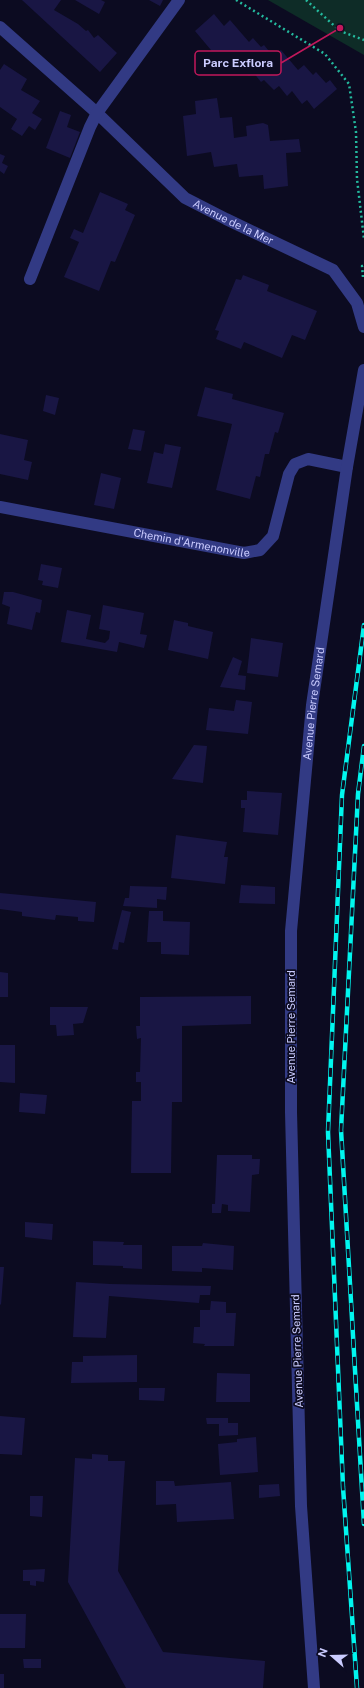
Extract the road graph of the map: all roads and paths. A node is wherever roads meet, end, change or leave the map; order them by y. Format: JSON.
{"nodes":[{"id":1,"x":179,"y":0,"type":"edge"},
{"id":2,"x":236,"y":0,"type":"edge"},
{"id":3,"x":306,"y":0,"type":"edge"},
{"id":4,"x":0,"y":27,"type":"edge"},
{"id":5,"x":364,"y":40,"type":"edge"},
{"id":6,"x":97,"y":113,"type":"junction"},
{"id":7,"x":364,"y":239,"type":"edge"},
{"id":8,"x":364,"y":266,"type":"edge"},
{"id":9,"x":30,"y":279,"type":"dead end"},
{"id":10,"x":364,"y":282,"type":"edge"},
{"id":11,"x":364,"y":327,"type":"edge"},
{"id":12,"x":364,"y":370,"type":"edge"},
{"id":13,"x":347,"y":467,"type":"junction"},
{"id":14,"x":0,"y":507,"type":"edge"},
{"id":15,"x":314,"y":1688,"type":"edge"}],
"edges":[{"from":1,"to":6,"type":"street"},
{"from":2,"to":7,"type":"path"},
{"from":3,"to":5,"type":"path"},
{"from":4,"to":6,"type":"street","name":"Avenue de la Mer"},
{"from":6,"to":9,"type":"street"},
{"from":6,"to":11,"type":"street","name":"Avenue de la Mer"},
{"from":8,"to":10,"type":"path"},
{"from":12,"to":13,"type":"street","name":"Avenue Pierre Semard"},
{"from":13,"to":14,"type":"street","name":"Chemin d'Armenonville"},
{"from":13,"to":15,"type":"street","name":"Avenue Pierre Semard"}]}
